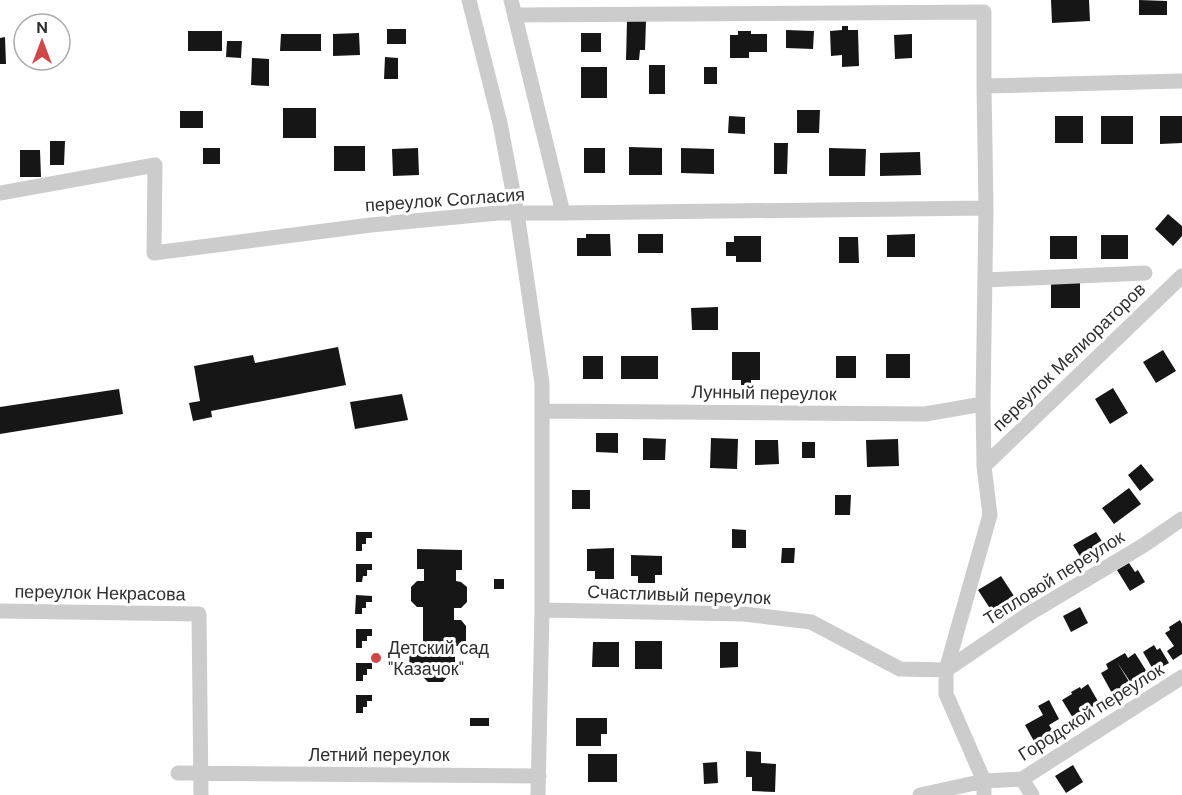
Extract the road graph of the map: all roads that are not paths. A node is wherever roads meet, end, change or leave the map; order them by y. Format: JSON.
{"nodes":[{"id":1,"x":469,"y":0,"type":"edge"},
{"id":2,"x":511,"y":0,"type":"edge"},
{"id":3,"x":515,"y":15,"type":"junction"},
{"id":4,"x":1182,"y":81,"type":"edge"},
{"id":5,"x":984,"y":86,"type":"junction"},
{"id":6,"x":0,"y":193,"type":"edge"},
{"id":7,"x":986,"y":208,"type":"junction"},
{"id":8,"x":518,"y":213,"type":"junction"},
{"id":9,"x":563,"y":213,"type":"junction"},
{"id":10,"x":1145,"y":273,"type":"dead end"},
{"id":11,"x":1182,"y":276,"type":"edge"},
{"id":12,"x":985,"y":280,"type":"junction"},
{"id":13,"x":983,"y":404,"type":"junction"},
{"id":14,"x":543,"y":411,"type":"junction"},
{"id":15,"x":984,"y":466,"type":"junction"},
{"id":16,"x":1182,"y":519,"type":"edge"},
{"id":17,"x":542,"y":610,"type":"junction"},
{"id":18,"x":0,"y":611,"type":"edge"},
{"id":19,"x":946,"y":670,"type":"junction"},
{"id":20,"x":1182,"y":677,"type":"edge"},
{"id":21,"x":178,"y":773,"type":"dead end"},
{"id":22,"x":201,"y":773,"type":"junction"},
{"id":23,"x":539,"y":776,"type":"junction"},
{"id":24,"x":1022,"y":779,"type":"junction"},
{"id":25,"x":984,"y":788,"type":"edge"},
{"id":26,"x":201,"y":795,"type":"edge"},
{"id":27,"x":538,"y":795,"type":"edge"},
{"id":28,"x":920,"y":795,"type":"edge"},
{"id":29,"x":1032,"y":795,"type":"edge"}],
"edges":[{"from":1,"to":8,"type":"street"},
{"from":2,"to":3,"type":"street"},
{"from":3,"to":5,"type":"street"},
{"from":3,"to":9,"type":"street"},
{"from":4,"to":5,"type":"street"},
{"from":5,"to":7,"type":"street"},
{"from":6,"to":8,"type":"street","name":"переулок Согласия"},
{"from":7,"to":9,"type":"street","name":"переулок Согласия"},
{"from":7,"to":12,"type":"street"},
{"from":8,"to":9,"type":"street","name":"переулок Согласия"},
{"from":8,"to":14,"type":"street"},
{"from":10,"to":12,"type":"street"},
{"from":11,"to":15,"type":"street","name":"переулок Мелиораторов"},
{"from":12,"to":13,"type":"street"},
{"from":13,"to":14,"type":"street","name":"Лунный переулок"},
{"from":13,"to":15,"type":"street"},
{"from":14,"to":17,"type":"street"},
{"from":15,"to":19,"type":"street"},
{"from":16,"to":19,"type":"street","name":"Тепловой переулок"},
{"from":17,"to":19,"type":"street","name":"Счастливый переулок"},
{"from":17,"to":23,"type":"street"},
{"from":18,"to":22,"type":"street","name":"переулок Некрасова"},
{"from":19,"to":25,"type":"street"},
{"from":20,"to":24,"type":"street","name":"Городской переулок"},
{"from":21,"to":22,"type":"street","name":"Летний переулок"},
{"from":22,"to":23,"type":"street","name":"Летний переулок"},
{"from":22,"to":26,"type":"street"},
{"from":23,"to":27,"type":"street"},
{"from":24,"to":25,"type":"street","name":"Городской переулок"},
{"from":24,"to":29,"type":"street"},
{"from":25,"to":28,"type":"street"}]}
